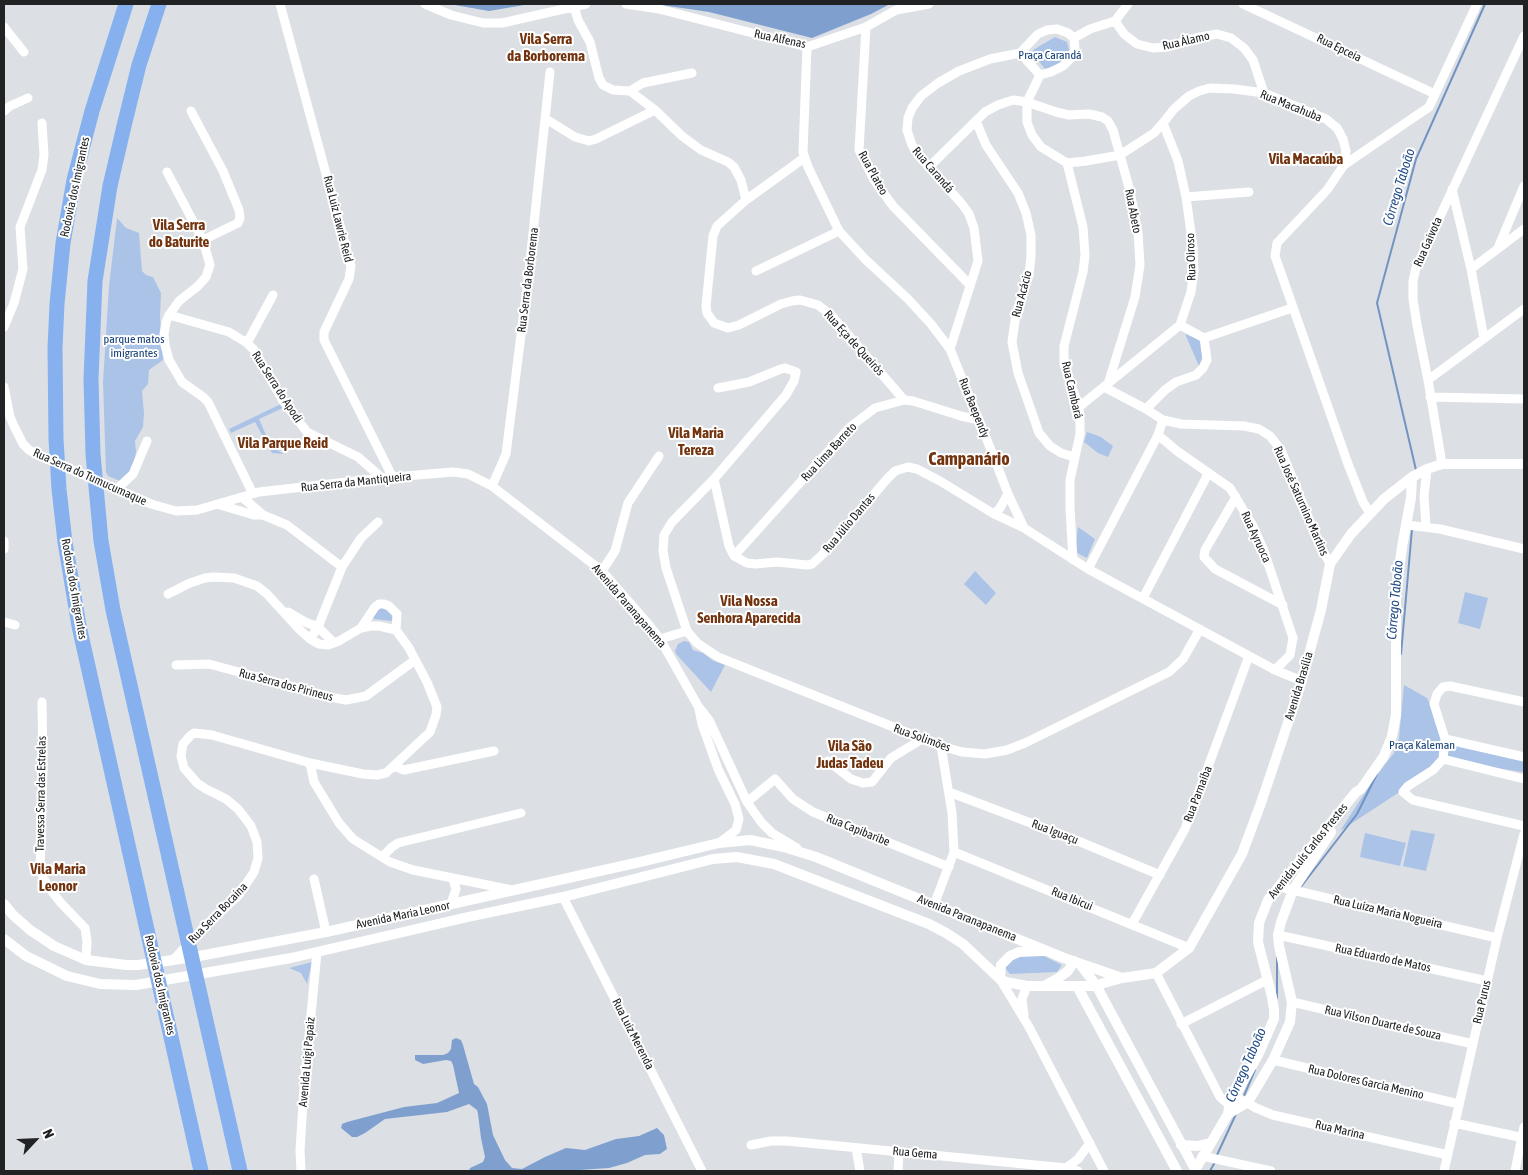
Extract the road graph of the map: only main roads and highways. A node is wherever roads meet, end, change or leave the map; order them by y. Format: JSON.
{"nodes":[{"id":1,"x":126,"y":4,"type":"edge"},
{"id":2,"x":159,"y":4,"type":"edge"},
{"id":3,"x":201,"y":1171,"type":"edge"},
{"id":4,"x":240,"y":1171,"type":"edge"}],
"edges":[{"from":1,"to":3,"type":"highway","name":"Rodovia dos Imigrantes"},
{"from":2,"to":4,"type":"highway"}]}
